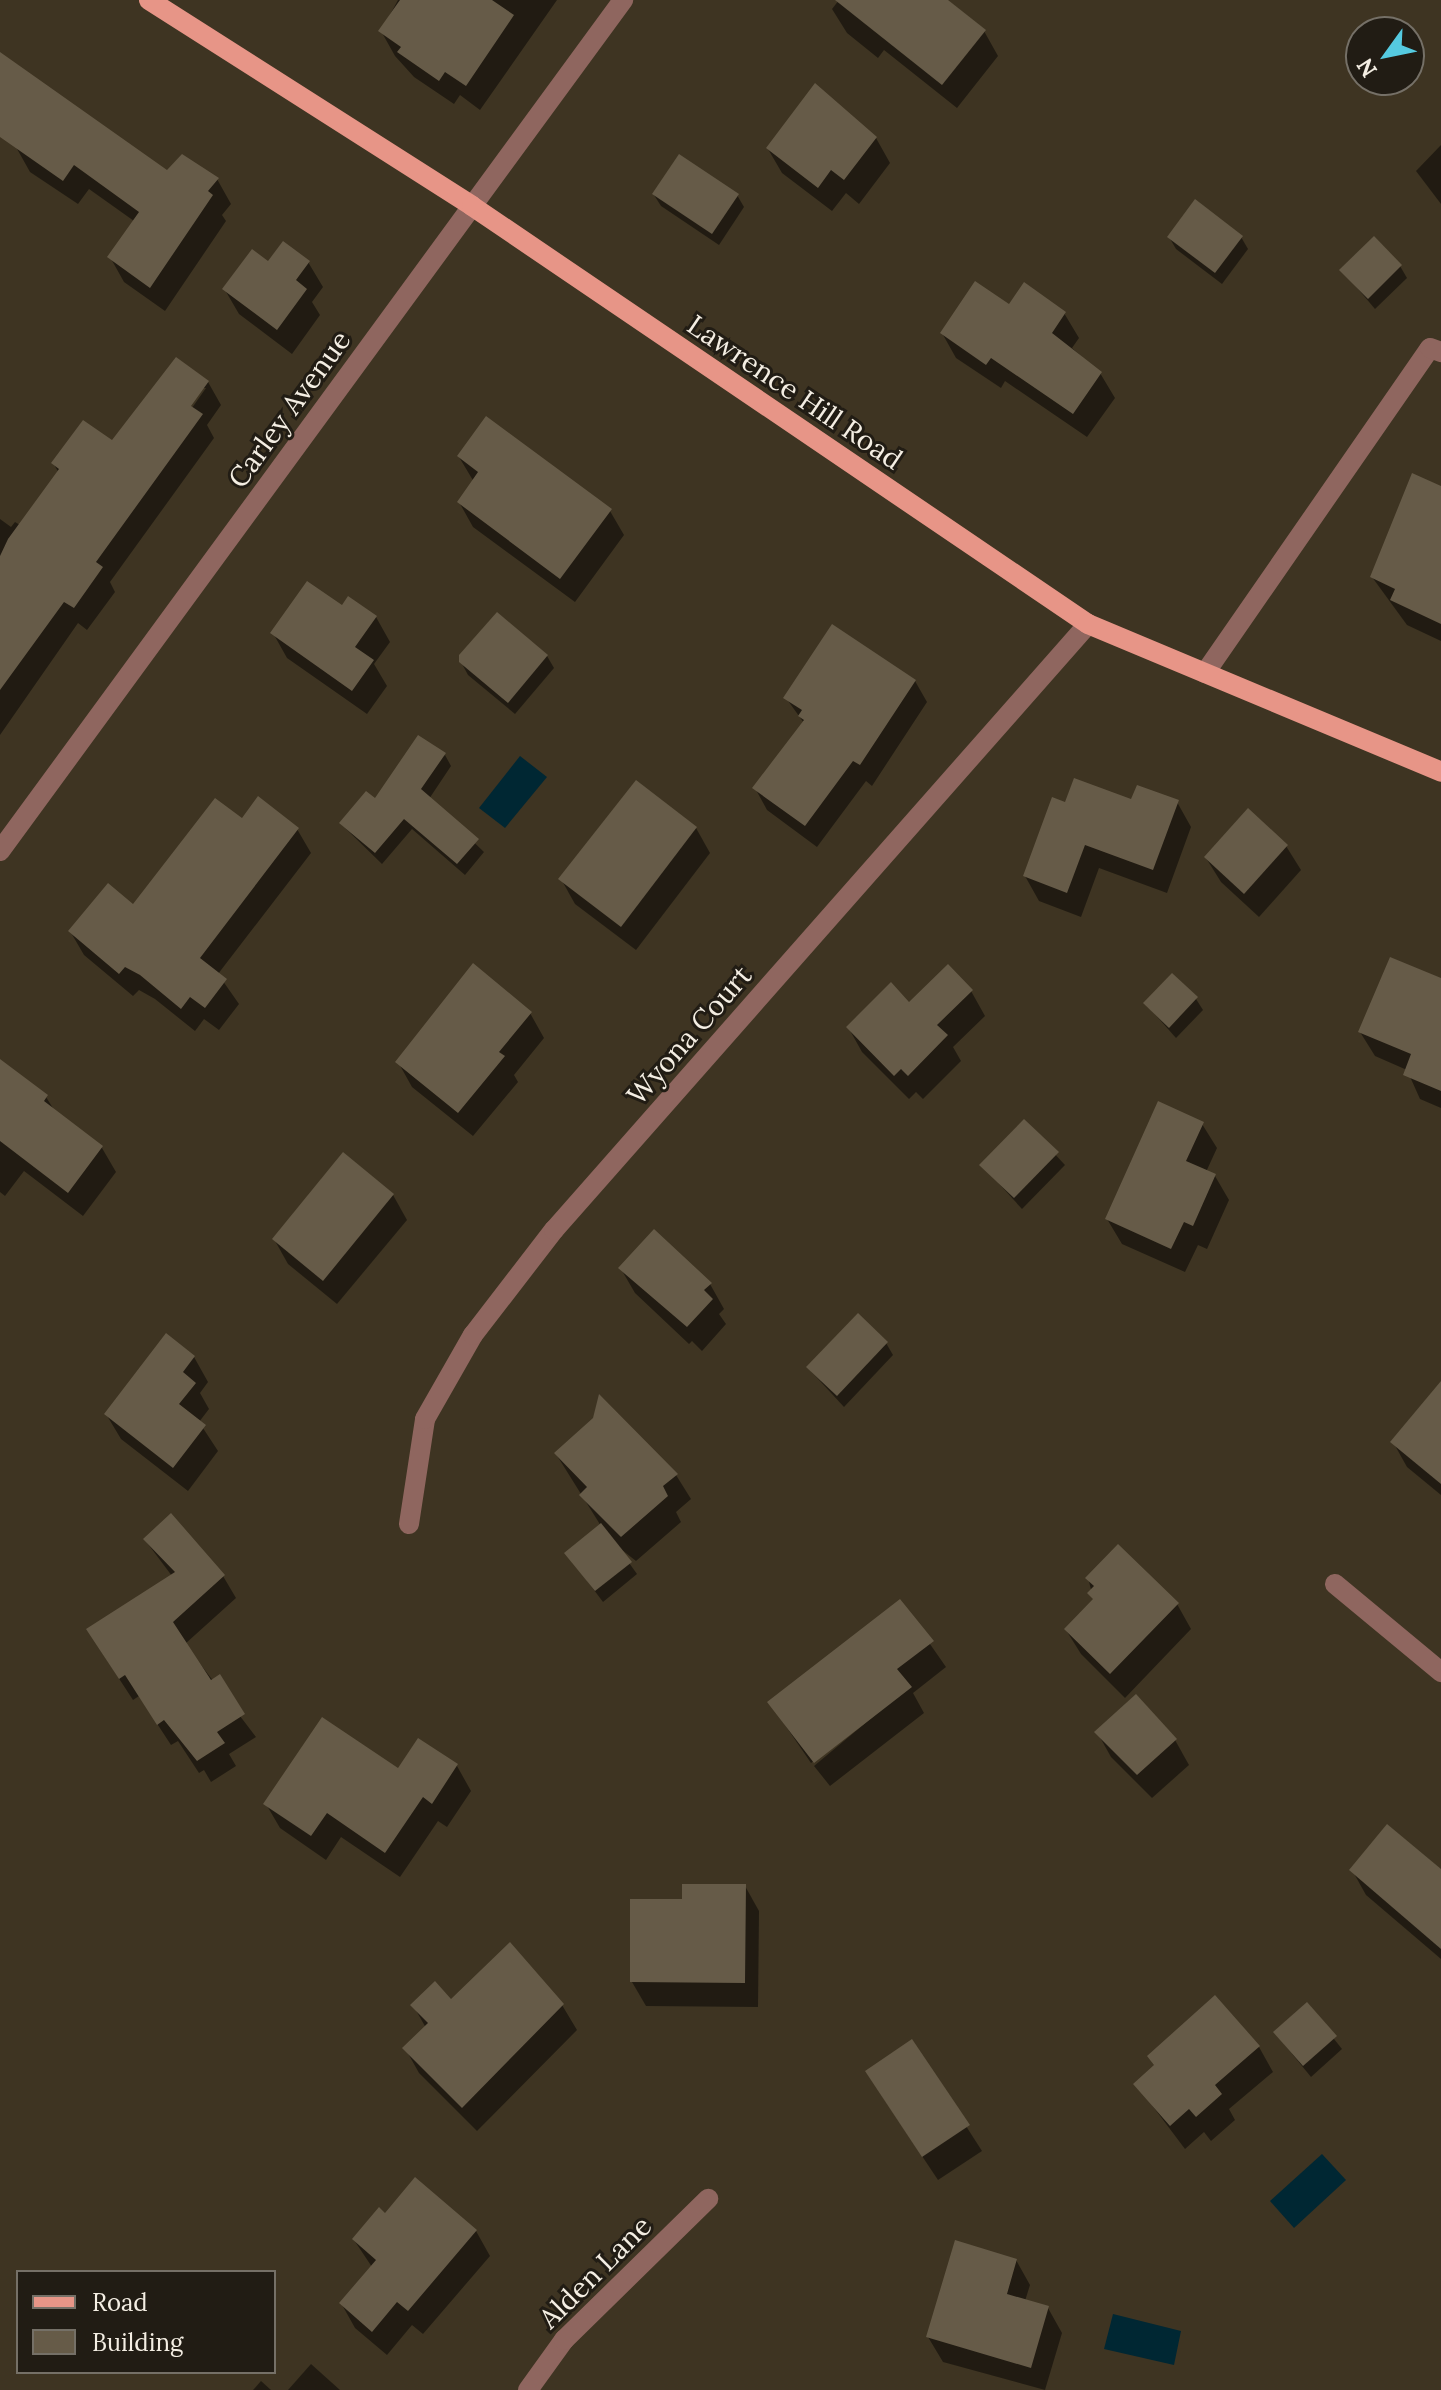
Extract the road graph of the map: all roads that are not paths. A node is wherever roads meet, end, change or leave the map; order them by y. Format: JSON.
{"nodes":[{"id":1,"x":149,"y":0,"type":"edge"},
{"id":2,"x":623,"y":0,"type":"edge"},
{"id":3,"x":472,"y":206,"type":"junction"},
{"id":4,"x":1441,"y":352,"type":"edge"},
{"id":5,"x":1088,"y":624,"type":"junction"},
{"id":6,"x":1205,"y":673,"type":"junction"},
{"id":7,"x":1441,"y":772,"type":"edge"},
{"id":8,"x":0,"y":851,"type":"edge"},
{"id":9,"x":409,"y":1524,"type":"dead end"},
{"id":10,"x":1335,"y":1584,"type":"dead end"},
{"id":11,"x":1441,"y":1672,"type":"edge"},
{"id":12,"x":708,"y":2199,"type":"dead end"},
{"id":13,"x":528,"y":2390,"type":"edge"}],
"edges":[{"from":1,"to":3,"type":"main road","name":"Lawrence Hill Road"},
{"from":2,"to":3,"type":"street","name":"Carley Avenue"},
{"from":3,"to":5,"type":"main road","name":"Lawrence Hill Road"},
{"from":3,"to":8,"type":"street","name":"Carley Avenue"},
{"from":4,"to":6,"type":"street"},
{"from":5,"to":6,"type":"main road","name":"Lawrence Hill Road"},
{"from":5,"to":9,"type":"street","name":"Wyona Court"},
{"from":6,"to":7,"type":"main road","name":"Lawrence Hill Road"},
{"from":10,"to":11,"type":"street"},
{"from":12,"to":13,"type":"street","name":"Alden Lane"}]}
